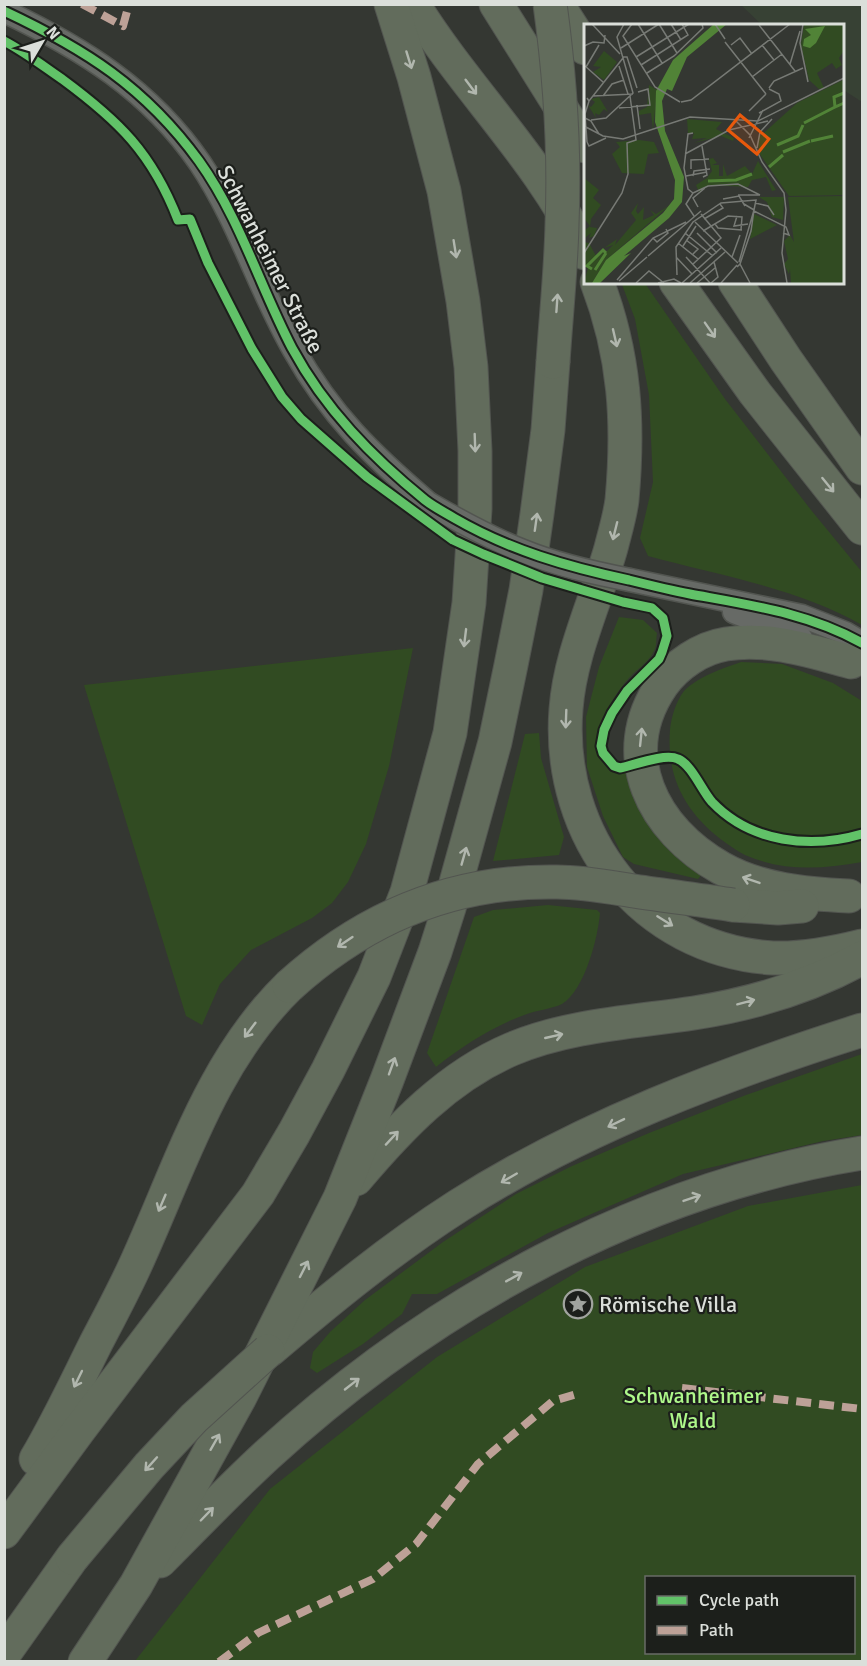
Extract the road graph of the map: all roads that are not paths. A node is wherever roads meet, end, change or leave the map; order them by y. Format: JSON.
{"nodes":[{"id":1,"x":391,"y":4,"type":"edge"},
{"id":2,"x":413,"y":4,"type":"edge"},
{"id":3,"x":496,"y":4,"type":"edge"},
{"id":4,"x":550,"y":4,"type":"edge"},
{"id":5,"x":557,"y":4,"type":"edge"},
{"id":6,"x":4,"y":11,"type":"edge"},
{"id":7,"x":584,"y":46,"type":"edge"},
{"id":8,"x":584,"y":144,"type":"edge"},
{"id":9,"x":584,"y":251,"type":"edge"},
{"id":10,"x":598,"y":284,"type":"edge"},
{"id":11,"x":677,"y":284,"type":"edge"},
{"id":12,"x":736,"y":284,"type":"edge"},
{"id":13,"x":786,"y":360,"type":"junction"},
{"id":14,"x":862,"y":446,"type":"edge"},
{"id":15,"x":862,"y":468,"type":"edge"},
{"id":16,"x":862,"y":528,"type":"edge"},
{"id":17,"x":859,"y":658,"type":"edge"},
{"id":18,"x":856,"y":894,"type":"edge"},
{"id":19,"x":862,"y":946,"type":"edge"},
{"id":20,"x":862,"y":958,"type":"edge"},
{"id":21,"x":862,"y":1030,"type":"edge"},
{"id":22,"x":862,"y":1153,"type":"edge"},
{"id":23,"x":340,"y":1198,"type":"junction"},
{"id":24,"x":4,"y":1516,"type":"edge"},
{"id":25,"x":4,"y":1532,"type":"edge"},
{"id":26,"x":136,"y":1585,"type":"junction"},
{"id":27,"x":4,"y":1654,"type":"edge"},
{"id":28,"x":85,"y":1662,"type":"edge"}],
"edges":[{"from":1,"to":25,"type":"highway","one_way":true},
{"from":2,"to":9,"type":"highway","one_way":true},
{"from":3,"to":8,"type":"highway"},
{"from":23,"to":4,"type":"highway","one_way":true,"bridge":true},
{"from":5,"to":7,"type":"highway"},
{"from":6,"to":17,"type":"street","name":"Schwanheimer Straße","bridge":true},
{"from":10,"to":19,"type":"highway","one_way":true},
{"from":11,"to":16,"type":"highway","one_way":true},
{"from":12,"to":13,"type":"highway"},
{"from":13,"to":14,"type":"highway"},
{"from":13,"to":15,"type":"highway"},
{"from":18,"to":17,"type":"highway","one_way":true},
{"from":18,"to":24,"type":"highway","one_way":true,"bridge":true},
{"from":23,"to":20,"type":"highway","one_way":true},
{"from":21,"to":27,"type":"highway","one_way":true,"bridge":true},
{"from":26,"to":22,"type":"highway","one_way":true},
{"from":26,"to":23,"type":"highway","one_way":true},
{"from":26,"to":28,"type":"highway"}]}
